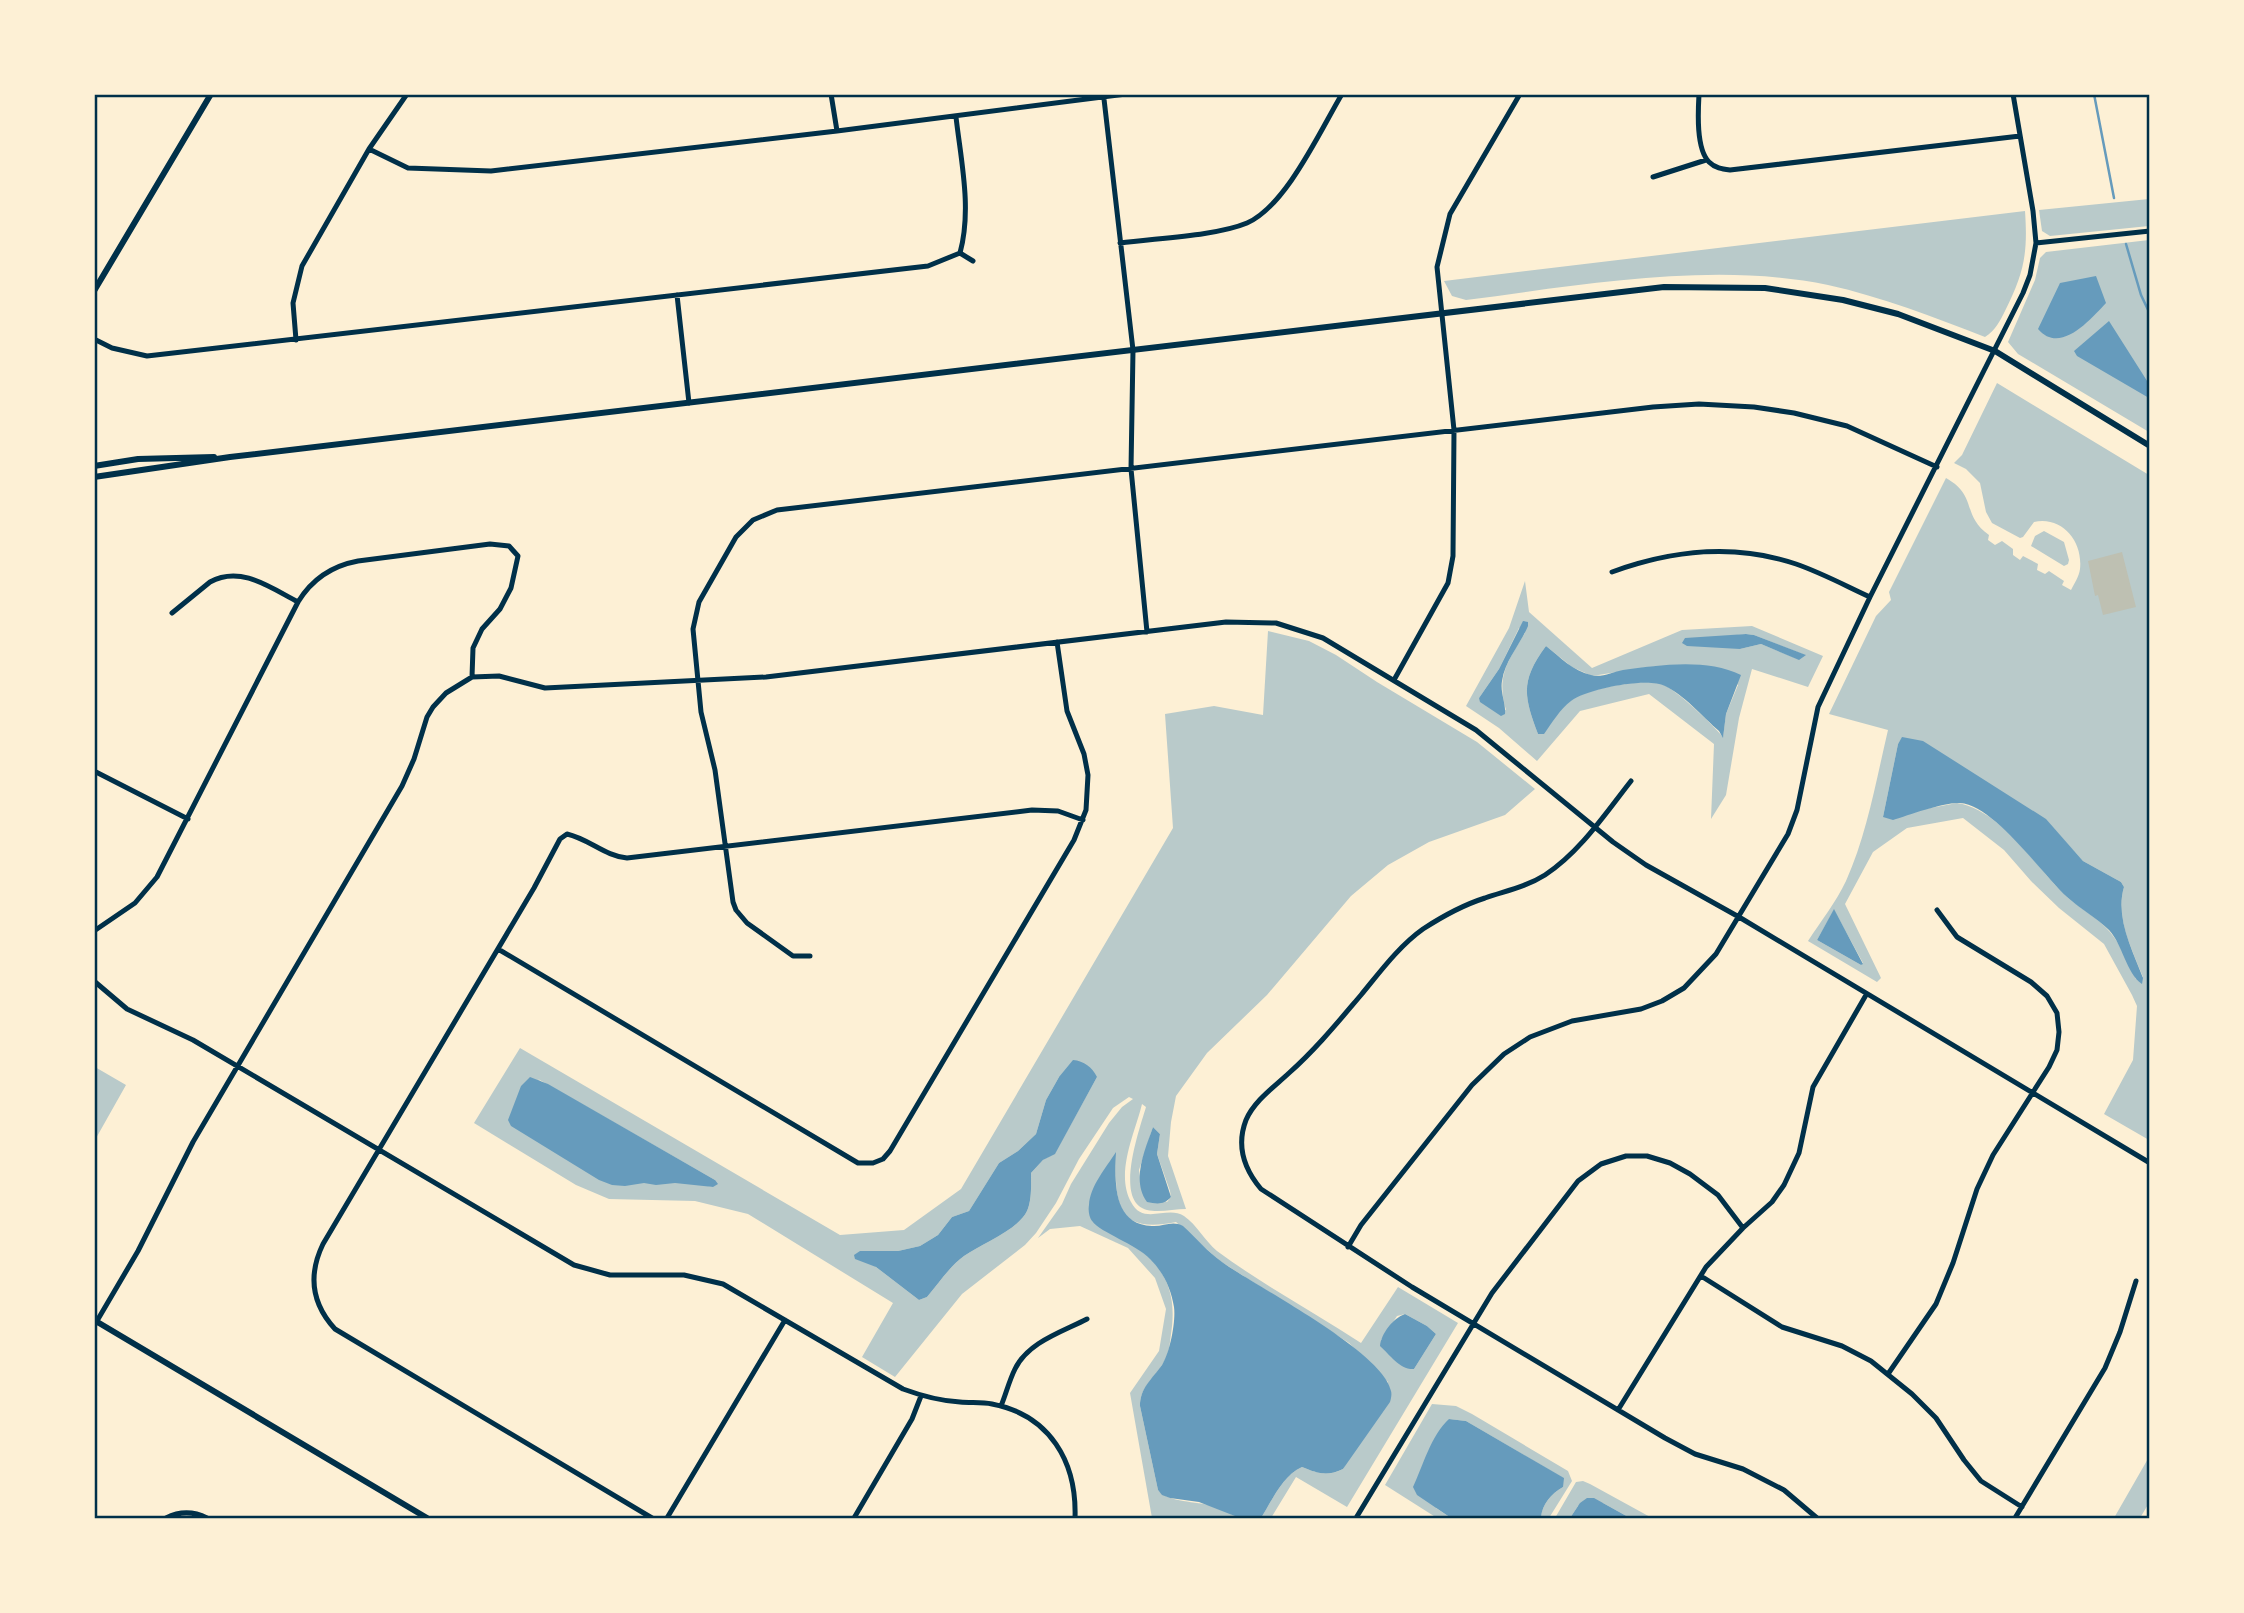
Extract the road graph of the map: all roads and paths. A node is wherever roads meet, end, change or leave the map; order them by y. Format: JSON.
{"nodes":[{"id":1,"x":211,"y":94,"type":"edge"},
{"id":2,"x":407,"y":94,"type":"edge"},
{"id":3,"x":831,"y":94,"type":"edge"},
{"id":4,"x":1126,"y":94,"type":"edge"},
{"id":5,"x":1342,"y":94,"type":"edge"},
{"id":6,"x":1520,"y":94,"type":"edge"},
{"id":7,"x":1699,"y":94,"type":"edge"},
{"id":8,"x":2013,"y":94,"type":"edge"},
{"id":9,"x":1104,"y":99,"type":"junction"},
{"id":10,"x":956,"y":117,"type":"junction"},
{"id":11,"x":837,"y":131,"type":"junction"},
{"id":12,"x":2020,"y":136,"type":"junction"},
{"id":13,"x":369,"y":149,"type":"junction"},
{"id":14,"x":1706,"y":160,"type":"junction"},
{"id":15,"x":1653,"y":177,"type":"dead end"},
{"id":16,"x":2150,"y":231,"type":"edge"},
{"id":17,"x":1120,"y":243,"type":"junction"},
{"id":18,"x":2036,"y":243,"type":"junction"},
{"id":19,"x":960,"y":253,"type":"junction"},
{"id":20,"x":972,"y":261,"type":"dead end"},
{"id":21,"x":94,"y":291,"type":"edge"},
{"id":22,"x":677,"y":295,"type":"junction"},
{"id":23,"x":1441,"y":314,"type":"junction"},
{"id":24,"x":94,"y":339,"type":"edge"},
{"id":25,"x":296,"y":340,"type":"junction"},
{"id":26,"x":1133,"y":350,"type":"junction"},
{"id":27,"x":1995,"y":351,"type":"junction"},
{"id":28,"x":689,"y":403,"type":"junction"},
{"id":29,"x":1454,"y":430,"type":"junction"},
{"id":30,"x":2150,"y":446,"type":"edge"},
{"id":31,"x":230,"y":457,"type":"junction"},
{"id":32,"x":94,"y":466,"type":"edge"},
{"id":33,"x":1937,"y":467,"type":"junction"},
{"id":34,"x":1131,"y":469,"type":"junction"},
{"id":35,"x":94,"y":477,"type":"edge"},
{"id":36,"x":1612,"y":572,"type":"dead end"},
{"id":37,"x":1870,"y":597,"type":"junction"},
{"id":38,"x":298,"y":602,"type":"junction"},
{"id":39,"x":172,"y":613,"type":"dead end"},
{"id":40,"x":1147,"y":632,"type":"junction"},
{"id":41,"x":1057,"y":642,"type":"junction"},
{"id":42,"x":472,"y":677,"type":"junction"},
{"id":43,"x":1394,"y":680,"type":"junction"},
{"id":44,"x":697,"y":681,"type":"junction"},
{"id":45,"x":94,"y":771,"type":"edge"},
{"id":46,"x":1631,"y":781,"type":"dead end"},
{"id":47,"x":188,"y":819,"type":"junction"},
{"id":48,"x":1083,"y":820,"type":"junction"},
{"id":49,"x":1595,"y":826,"type":"junction"},
{"id":50,"x":725,"y":847,"type":"junction"},
{"id":51,"x":1937,"y":910,"type":"dead end"},
{"id":52,"x":1739,"y":917,"type":"junction"},
{"id":53,"x":94,"y":931,"type":"edge"},
{"id":54,"x":498,"y":949,"type":"junction"},
{"id":55,"x":810,"y":956,"type":"dead end"},
{"id":56,"x":94,"y":981,"type":"edge"},
{"id":57,"x":1866,"y":995,"type":"junction"},
{"id":58,"x":237,"y":1066,"type":"junction"},
{"id":59,"x":2032,"y":1094,"type":"junction"},
{"id":60,"x":378,"y":1150,"type":"junction"},
{"id":61,"x":2150,"y":1163,"type":"edge"},
{"id":62,"x":1742,"y":1228,"type":"junction"},
{"id":63,"x":1348,"y":1247,"type":"junction"},
{"id":64,"x":1701,"y":1276,"type":"junction"},
{"id":65,"x":2136,"y":1281,"type":"dead end"},
{"id":66,"x":1087,"y":1319,"type":"dead end"},
{"id":67,"x":785,"y":1320,"type":"junction"},
{"id":68,"x":95,"y":1322,"type":"edge"},
{"id":69,"x":1473,"y":1323,"type":"junction"},
{"id":70,"x":1888,"y":1374,"type":"junction"},
{"id":71,"x":921,"y":1396,"type":"junction"},
{"id":72,"x":1001,"y":1406,"type":"junction"},
{"id":73,"x":1618,"y":1410,"type":"junction"},
{"id":74,"x":2022,"y":1507,"type":"junction"},
{"id":75,"x":166,"y":1518,"type":"edge"},
{"id":76,"x":207,"y":1518,"type":"edge"},
{"id":77,"x":427,"y":1518,"type":"edge"},
{"id":78,"x":652,"y":1518,"type":"edge"},
{"id":79,"x":667,"y":1518,"type":"edge"},
{"id":80,"x":854,"y":1518,"type":"edge"},
{"id":81,"x":1075,"y":1518,"type":"edge"},
{"id":82,"x":1356,"y":1518,"type":"edge"},
{"id":83,"x":1817,"y":1518,"type":"edge"},
{"id":84,"x":2015,"y":1518,"type":"edge"}],
"edges":[{"from":1,"to":21,"type":"street"},
{"from":2,"to":13,"type":"street"},
{"from":3,"to":11,"type":"street"},
{"from":4,"to":9,"type":"street"},
{"from":5,"to":17,"type":"street"},
{"from":6,"to":23,"type":"street"},
{"from":7,"to":14,"type":"street"},
{"from":8,"to":12,"type":"street"},
{"from":9,"to":10,"type":"street"},
{"from":9,"to":17,"type":"street"},
{"from":10,"to":11,"type":"street"},
{"from":10,"to":19,"type":"street"},
{"from":11,"to":13,"type":"street"},
{"from":12,"to":14,"type":"street"},
{"from":12,"to":18,"type":"street"},
{"from":13,"to":25,"type":"street"},
{"from":14,"to":15,"type":"street"},
{"from":16,"to":18,"type":"street"},
{"from":17,"to":26,"type":"street"},
{"from":18,"to":27,"type":"street"},
{"from":19,"to":20,"type":"street"},
{"from":19,"to":22,"type":"street"},
{"from":22,"to":25,"type":"street"},
{"from":22,"to":28,"type":"street"},
{"from":23,"to":26,"type":"street"},
{"from":23,"to":27,"type":"street"},
{"from":23,"to":29,"type":"street"},
{"from":24,"to":25,"type":"street"},
{"from":26,"to":28,"type":"street"},
{"from":26,"to":34,"type":"street"},
{"from":27,"to":30,"type":"street"},
{"from":27,"to":33,"type":"street"},
{"from":28,"to":31,"type":"street"},
{"from":29,"to":33,"type":"street"},
{"from":29,"to":34,"type":"street"},
{"from":29,"to":43,"type":"street"},
{"from":31,"to":32,"type":"street"},
{"from":31,"to":35,"type":"street"},
{"from":33,"to":37,"type":"street"},
{"from":34,"to":40,"type":"street"},
{"from":34,"to":44,"type":"street"},
{"from":36,"to":37,"type":"street"},
{"from":37,"to":52,"type":"street"},
{"from":38,"to":39,"type":"street"},
{"from":38,"to":42,"type":"street"},
{"from":38,"to":47,"type":"street"},
{"from":40,"to":41,"type":"street"},
{"from":40,"to":43,"type":"street"},
{"from":41,"to":44,"type":"street"},
{"from":41,"to":48,"type":"street"},
{"from":42,"to":44,"type":"street"},
{"from":42,"to":58,"type":"street"},
{"from":43,"to":49,"type":"street"},
{"from":44,"to":50,"type":"street"},
{"from":45,"to":47,"type":"street"},
{"from":46,"to":49,"type":"street"},
{"from":47,"to":53,"type":"street"},
{"from":48,"to":50,"type":"street"},
{"from":48,"to":54,"type":"street"},
{"from":49,"to":52,"type":"street"},
{"from":49,"to":63,"type":"street"},
{"from":50,"to":54,"type":"street"},
{"from":50,"to":55,"type":"street"},
{"from":51,"to":59,"type":"street"},
{"from":52,"to":57,"type":"street"},
{"from":52,"to":63,"type":"street"},
{"from":54,"to":60,"type":"street"},
{"from":56,"to":58,"type":"street"},
{"from":57,"to":59,"type":"street"},
{"from":57,"to":62,"type":"street"},
{"from":58,"to":60,"type":"street"},
{"from":58,"to":68,"type":"street"},
{"from":59,"to":61,"type":"street"},
{"from":59,"to":70,"type":"street"},
{"from":60,"to":67,"type":"street"},
{"from":60,"to":78,"type":"street"},
{"from":62,"to":64,"type":"street"},
{"from":62,"to":69,"type":"street"},
{"from":63,"to":69,"type":"street"},
{"from":64,"to":70,"type":"street"},
{"from":64,"to":73,"type":"street"},
{"from":65,"to":74,"type":"street"},
{"from":66,"to":72,"type":"street"},
{"from":67,"to":71,"type":"street"},
{"from":67,"to":79,"type":"street"},
{"from":68,"to":77,"type":"street"},
{"from":69,"to":73,"type":"street"},
{"from":69,"to":82,"type":"street"},
{"from":70,"to":74,"type":"street"},
{"from":71,"to":72,"type":"street"},
{"from":71,"to":80,"type":"street"},
{"from":72,"to":81,"type":"street"},
{"from":73,"to":83,"type":"street"},
{"from":74,"to":84,"type":"street"},
{"from":75,"to":76,"type":"street"}]}
